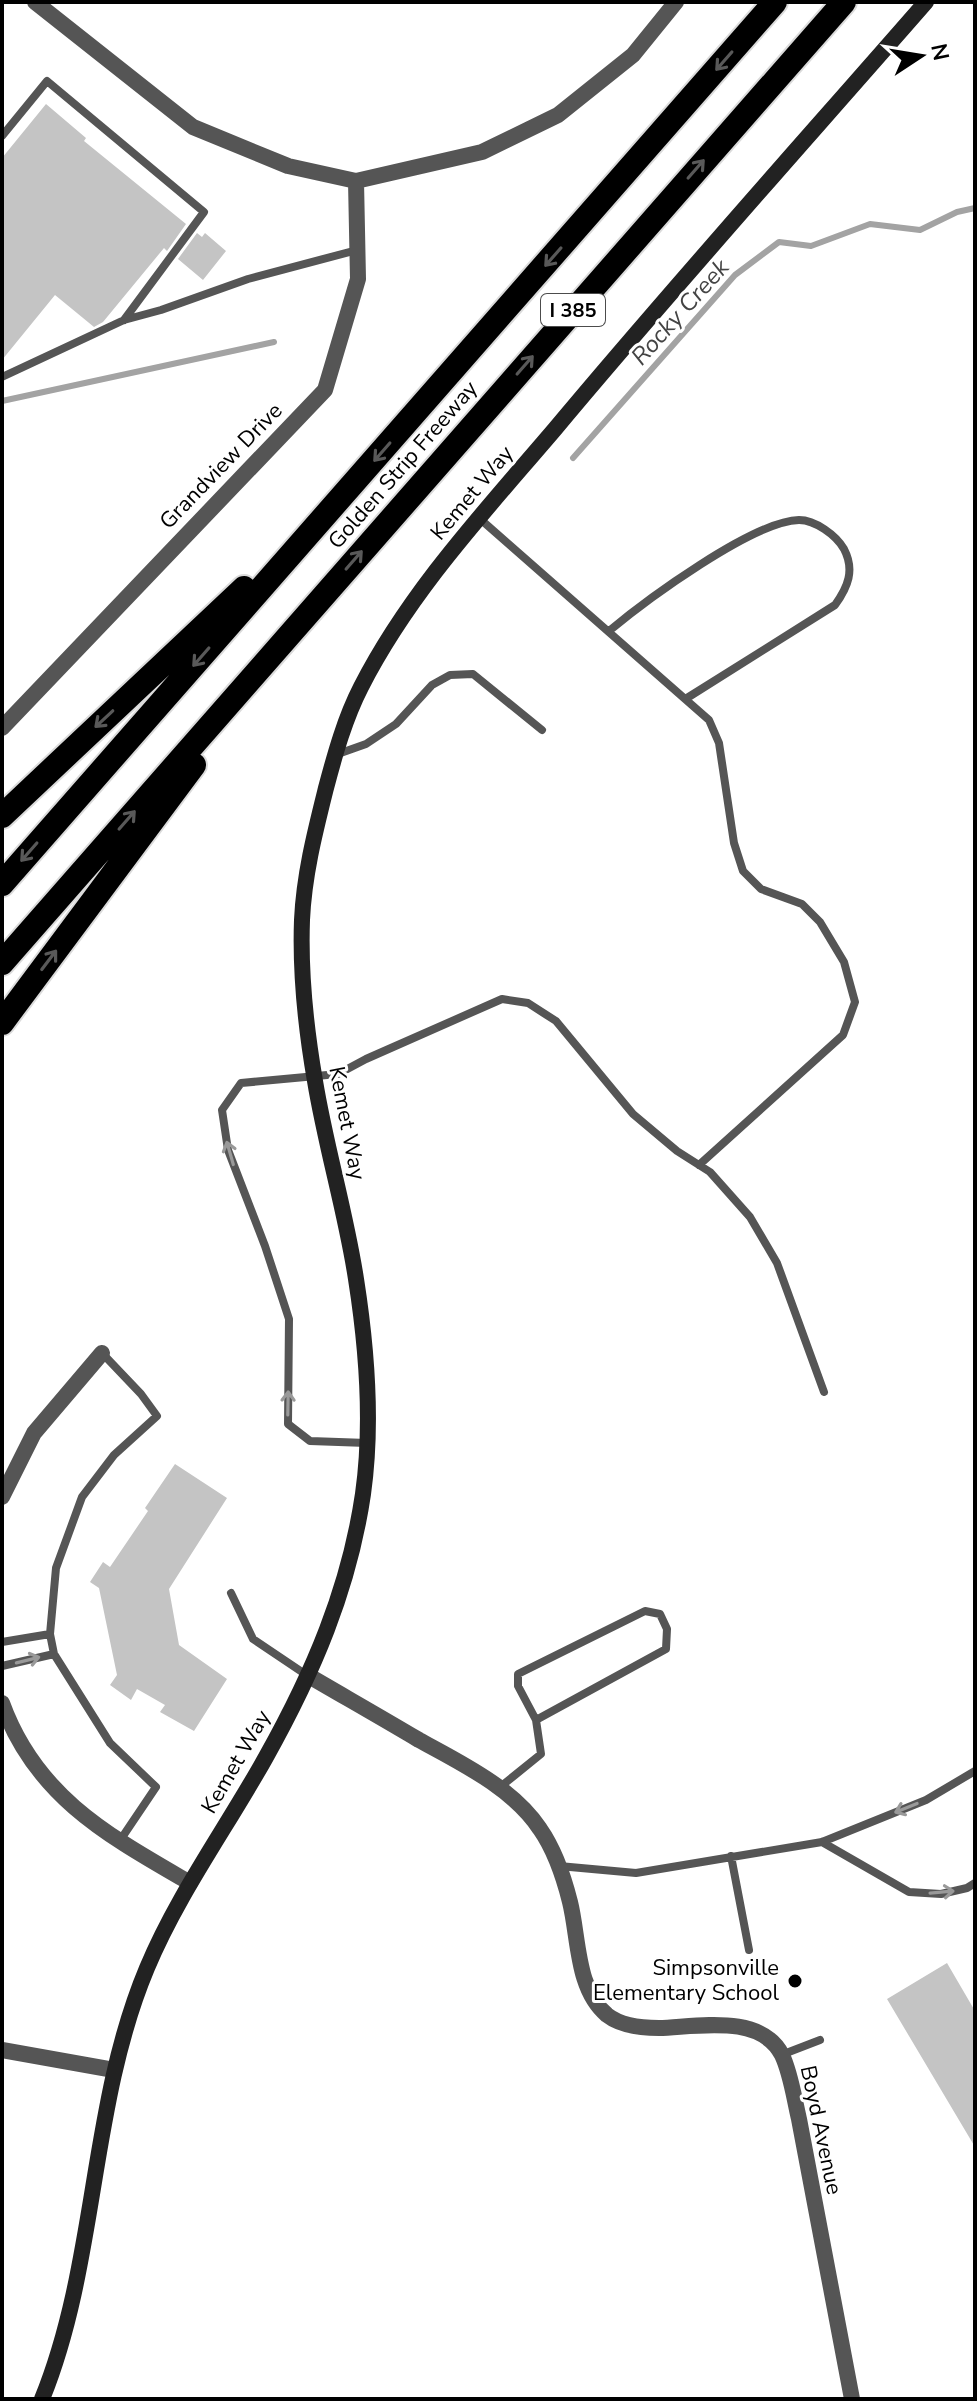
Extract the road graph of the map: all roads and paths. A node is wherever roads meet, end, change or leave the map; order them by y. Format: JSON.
{"nodes":[{"id":1,"x":35,"y":2,"type":"edge"},
{"id":2,"x":676,"y":2,"type":"edge"},
{"id":3,"x":775,"y":2,"type":"edge"},
{"id":4,"x":844,"y":2,"type":"edge"},
{"id":5,"x":926,"y":2,"type":"edge"},
{"id":6,"x":2,"y":136,"type":"edge"},
{"id":7,"x":356,"y":181,"type":"junction"},
{"id":8,"x":357,"y":250,"type":"junction"},
{"id":9,"x":124,"y":320,"type":"junction"},
{"id":10,"x":2,"y":377,"type":"edge"},
{"id":11,"x":346,"y":494,"type":"junction"},
{"id":12,"x":479,"y":518,"type":"junction"},
{"id":13,"x":302,"y":619,"type":"junction"},
{"id":14,"x":609,"y":631,"type":"junction"},
{"id":15,"x":687,"y":698,"type":"junction"},
{"id":16,"x":2,"y":728,"type":"edge"},
{"id":17,"x":542,"y":730,"type":"dead end"},
{"id":18,"x":334,"y":756,"type":"junction"},
{"id":19,"x":2,"y":816,"type":"edge"},
{"id":20,"x":2,"y":884,"type":"edge"},
{"id":21,"x":2,"y":963,"type":"edge"},
{"id":22,"x":2,"y":1023,"type":"edge"},
{"id":23,"x":314,"y":1078,"type":"junction"},
{"id":24,"x":699,"y":1165,"type":"junction"},
{"id":25,"x":102,"y":1353,"type":"joint"},
{"id":26,"x":824,"y":1392,"type":"dead end"},
{"id":27,"x":367,"y":1443,"type":"junction"},
{"id":28,"x":2,"y":1497,"type":"edge"},
{"id":29,"x":231,"y":1593,"type":"dead end"},
{"id":30,"x":50,"y":1634,"type":"junction"},
{"id":31,"x":2,"y":1642,"type":"edge"},
{"id":32,"x":54,"y":1654,"type":"junction"},
{"id":33,"x":2,"y":1666,"type":"edge"},
{"id":34,"x":309,"y":1676,"type":"junction"},
{"id":35,"x":2,"y":1703,"type":"edge"},
{"id":36,"x":536,"y":1720,"type":"junction"},
{"id":37,"x":975,"y":1771,"type":"edge"},
{"id":38,"x":498,"y":1789,"type":"junction"},
{"id":39,"x":119,"y":1842,"type":"junction"},
{"id":40,"x":822,"y":1842,"type":"junction"},
{"id":41,"x":731,"y":1856,"type":"junction"},
{"id":42,"x":558,"y":1866,"type":"junction"},
{"id":43,"x":190,"y":1883,"type":"junction"},
{"id":44,"x":975,"y":1883,"type":"edge"},
{"id":45,"x":749,"y":1950,"type":"dead end"},
{"id":46,"x":820,"y":2040,"type":"dead end"},
{"id":47,"x":2,"y":2050,"type":"edge"},
{"id":48,"x":781,"y":2055,"type":"junction"},
{"id":49,"x":114,"y":2070,"type":"junction"},
{"id":50,"x":42,"y":2399,"type":"edge"},
{"id":51,"x":852,"y":2399,"type":"edge"}],
"edges":[{"from":1,"to":7,"type":"street"},
{"from":2,"to":7,"type":"street"},
{"from":3,"to":11,"type":"highway","name":"Golden Strip Freeway","number":"I 385","one_way":true},
{"from":13,"to":4,"type":"highway","name":"Golden Strip Freeway","number":"I 385","one_way":true},
{"from":5,"to":12,"type":"street","name":"Kemet Way"},
{"from":6,"to":9,"type":"lane"},
{"from":7,"to":8,"type":"street","name":"Grandview Drive"},
{"from":8,"to":9,"type":"lane"},
{"from":8,"to":16,"type":"street","name":"Grandview Drive"},
{"from":9,"to":10,"type":"lane"},
{"from":11,"to":19,"type":"highway","one_way":true},
{"from":11,"to":20,"type":"highway","name":"Golden Strip Freeway","number":"I 385","one_way":true},
{"from":12,"to":14,"type":"lane"},
{"from":12,"to":18,"type":"street","name":"Kemet Way"},
{"from":21,"to":13,"type":"highway","name":"Golden Strip Freeway","number":"I 385","one_way":true},
{"from":22,"to":13,"type":"highway","one_way":true},
{"from":14,"to":15,"type":"lane"},
{"from":14,"to":15,"type":"lane"},
{"from":15,"to":24,"type":"lane"},
{"from":17,"to":18,"type":"lane"},
{"from":18,"to":23,"type":"street","name":"Kemet Way"},
{"from":23,"to":24,"type":"lane"},
{"from":23,"to":27,"type":"street","name":"Kemet Way"},
{"from":27,"to":23,"type":"lane","one_way":true},
{"from":24,"to":26,"type":"lane"},
{"from":25,"to":28,"type":"street"},
{"from":25,"to":30,"type":"lane"},
{"from":27,"to":34,"type":"street","name":"Kemet Way"},
{"from":29,"to":34,"type":"lane"},
{"from":30,"to":31,"type":"lane"},
{"from":30,"to":32,"type":"lane"},
{"from":33,"to":32,"type":"lane","one_way":true},
{"from":32,"to":39,"type":"lane"},
{"from":34,"to":38,"type":"street","name":"Boyd Avenue"},
{"from":34,"to":43,"type":"street","name":"Kemet Way"},
{"from":35,"to":39,"type":"street"},
{"from":36,"to":36,"type":"lane"},
{"from":36,"to":38,"type":"lane"},
{"from":37,"to":40,"type":"lane","one_way":true},
{"from":38,"to":42,"type":"street","name":"Boyd Avenue"},
{"from":39,"to":43,"type":"street"},
{"from":40,"to":41,"type":"lane"},
{"from":40,"to":44,"type":"lane","one_way":true},
{"from":41,"to":42,"type":"lane"},
{"from":41,"to":45,"type":"lane"},
{"from":42,"to":48,"type":"street","name":"Boyd Avenue"},
{"from":43,"to":49,"type":"street","name":"Kemet Way"},
{"from":46,"to":48,"type":"lane"},
{"from":47,"to":49,"type":"street"},
{"from":48,"to":51,"type":"street","name":"Boyd Avenue"},
{"from":49,"to":50,"type":"street","name":"Kemet Way"}]}
